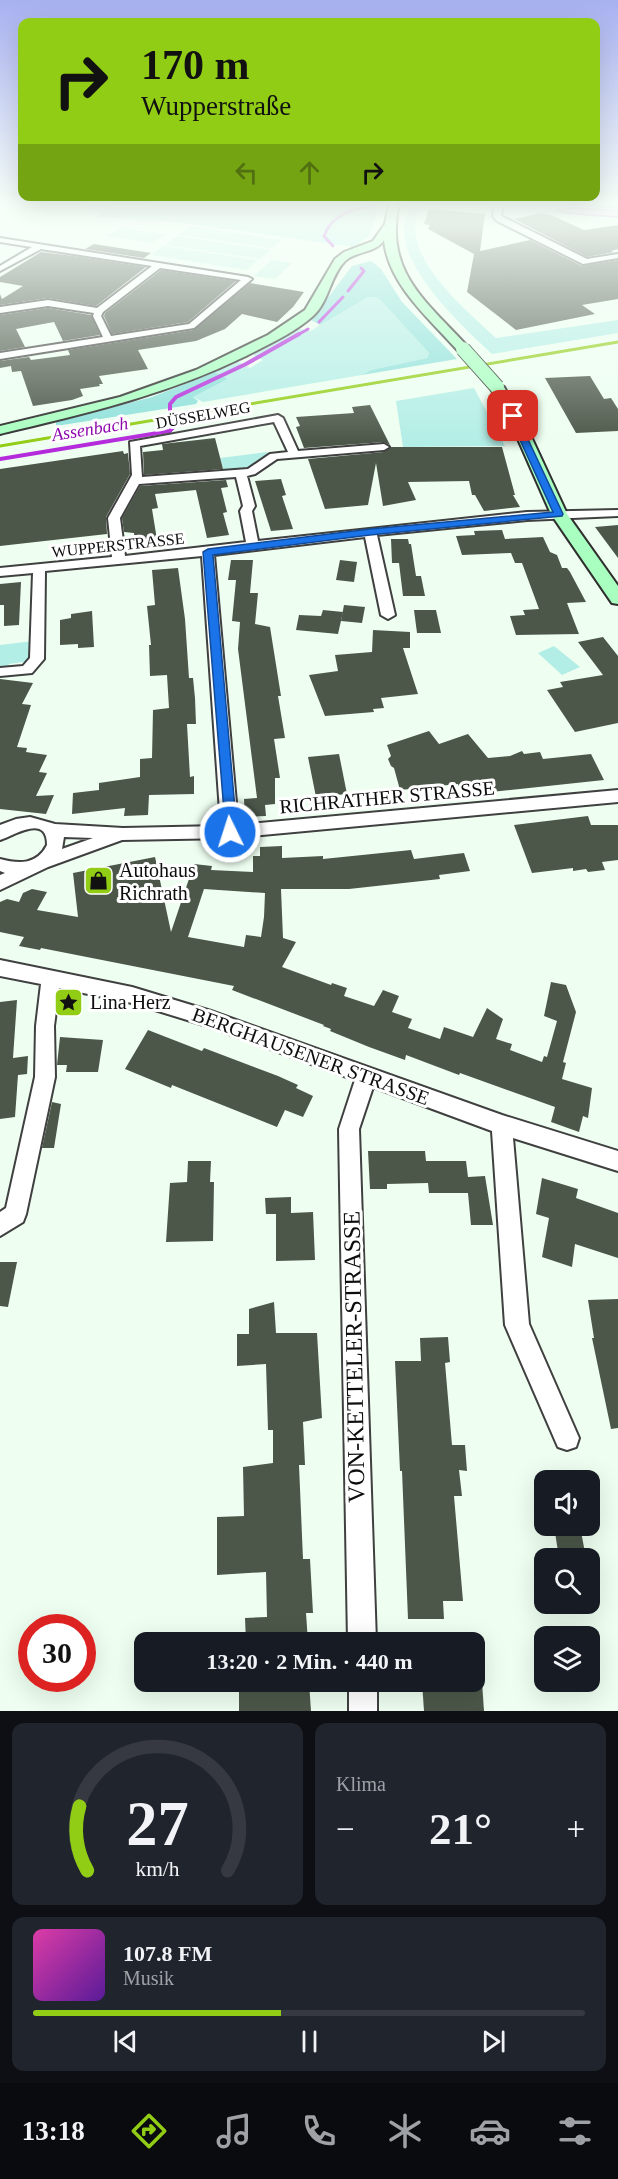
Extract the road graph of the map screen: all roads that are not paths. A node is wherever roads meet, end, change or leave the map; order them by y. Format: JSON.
{"nodes":[{"id":1,"x":134,"y":284,"type":"edge"},
{"id":2,"x":242,"y":284,"type":"edge"},
{"id":3,"x":327,"y":284,"type":"edge"},
{"id":4,"x":409,"y":284,"type":"edge"},
{"id":5,"x":0,"y":310,"type":"edge"},
{"id":6,"x":99,"y":311,"type":"junction"},
{"id":7,"x":108,"y":339,"type":"junction"},
{"id":8,"x":0,"y":356,"type":"edge"},
{"id":9,"x":0,"y":430,"type":"edge"},
{"id":10,"x":384,"y":447,"type":"dead end"},
{"id":11,"x":294,"y":454,"type":"junction"},
{"id":12,"x":242,"y":473,"type":"junction"},
{"id":13,"x":135,"y":481,"type":"junction"},
{"id":14,"x":618,"y":513,"type":"edge"},
{"id":15,"x":559,"y":514,"type":"junction"},
{"id":16,"x":370,"y":532,"type":"junction"},
{"id":17,"x":253,"y":545,"type":"junction"},
{"id":18,"x":208,"y":552,"type":"junction"},
{"id":19,"x":119,"y":561,"type":"junction"},
{"id":20,"x":39,"y":570,"type":"junction"},
{"id":21,"x":0,"y":572,"type":"edge"},
{"id":22,"x":618,"y":599,"type":"edge"},
{"id":23,"x":388,"y":615,"type":"dead end"},
{"id":24,"x":0,"y":672,"type":"edge"},
{"id":25,"x":618,"y":796,"type":"edge"},
{"id":26,"x":8,"y":822,"type":"edge"},
{"id":27,"x":53,"y":830,"type":"junction"},
{"id":28,"x":230,"y":832,"type":"junction"},
{"id":29,"x":0,"y":834,"type":"edge"},
{"id":30,"x":123,"y":834,"type":"junction"},
{"id":31,"x":46,"y":861,"type":"junction"},
{"id":32,"x":0,"y":865,"type":"edge"},
{"id":33,"x":25,"y":870,"type":"junction"},
{"id":34,"x":0,"y":883,"type":"edge"},
{"id":35,"x":0,"y":968,"type":"edge"},
{"id":36,"x":51,"y":978,"type":"junction"},
{"id":37,"x":367,"y":1075,"type":"junction"},
{"id":38,"x":502,"y":1125,"type":"junction"},
{"id":39,"x":618,"y":1161,"type":"edge"},
{"id":40,"x":0,"y":1225,"type":"edge"},
{"id":41,"x":567,"y":1438,"type":"dead end"},
{"id":42,"x":362,"y":1632,"type":"edge"},
{"id":43,"x":363,"y":1692,"type":"edge"},
{"id":44,"x":363,"y":1711,"type":"edge"}],
"edges":[{"from":1,"to":6,"type":"street"},
{"from":2,"to":7,"type":"street"},
{"from":3,"to":9,"type":"main road"},
{"from":4,"to":15,"type":"main road","bridge":true},
{"from":5,"to":6,"type":"street"},
{"from":6,"to":7,"type":"street"},
{"from":7,"to":8,"type":"street"},
{"from":10,"to":11,"type":"street"},
{"from":11,"to":12,"type":"street"},
{"from":11,"to":13,"type":"street","name":"DÜSSELWEG"},
{"from":12,"to":13,"type":"street"},
{"from":12,"to":17,"type":"street"},
{"from":13,"to":19,"type":"street","name":"DÜSSELWEG"},
{"from":14,"to":15,"type":"street","name":"WUPPERSTRASSE"},
{"from":15,"to":16,"type":"street","name":"WUPPERSTRASSE"},
{"from":15,"to":22,"type":"main road"},
{"from":16,"to":17,"type":"street","name":"WUPPERSTRASSE"},
{"from":16,"to":23,"type":"street"},
{"from":17,"to":18,"type":"street","name":"WUPPERSTRASSE"},
{"from":18,"to":19,"type":"street","name":"WUPPERSTRASSE"},
{"from":18,"to":28,"type":"street"},
{"from":19,"to":20,"type":"street","name":"WUPPERSTRASSE"},
{"from":20,"to":21,"type":"street","name":"WUPPERSTRASSE"},
{"from":20,"to":24,"type":"street","name":"WUPPERSTRASSE"},
{"from":25,"to":28,"type":"street","name":"RICHRATHER STRASSE"},
{"from":26,"to":27,"type":"street","name":"RICHRATHER STRASSE"},
{"from":26,"to":29,"type":"street"},
{"from":27,"to":30,"type":"street","name":"RICHRATHER STRASSE"},
{"from":27,"to":31,"type":"street"},
{"from":28,"to":30,"type":"street","name":"RICHRATHER STRASSE"},
{"from":30,"to":31,"type":"street","name":"RICHRATHER STRASSE"},
{"from":31,"to":33,"type":"street","name":"RICHRATHER STRASSE"},
{"from":32,"to":33,"type":"street"},
{"from":33,"to":34,"type":"street"},
{"from":35,"to":36,"type":"street","name":"BERGHAUSENER STRASSE"},
{"from":36,"to":37,"type":"street","name":"BERGHAUSENER STRASSE"},
{"from":36,"to":40,"type":"street"},
{"from":37,"to":38,"type":"street","name":"BERGHAUSENER STRASSE"},
{"from":37,"to":42,"type":"street","name":"VON-KETTELER-STRASSE"},
{"from":38,"to":39,"type":"street","name":"BERGHAUSENER STRASSE"},
{"from":38,"to":41,"type":"street"},
{"from":43,"to":44,"type":"street"}]}
